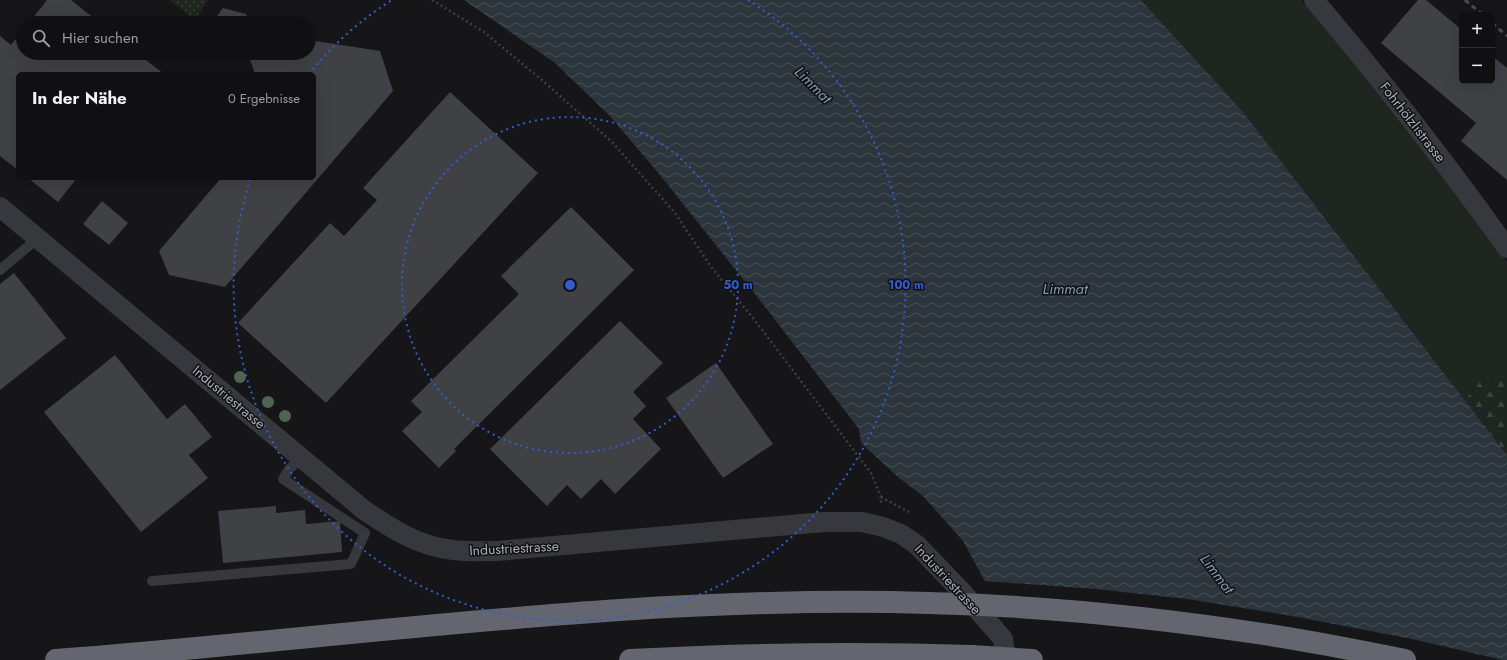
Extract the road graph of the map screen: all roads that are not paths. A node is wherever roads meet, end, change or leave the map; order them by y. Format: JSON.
{"nodes":[{"id":1,"x":1314,"y":0,"type":"edge"},
{"id":2,"x":0,"y":206,"type":"edge"},
{"id":3,"x":38,"y":238,"type":"junction"},
{"id":4,"x":1507,"y":248,"type":"edge"},
{"id":5,"x":0,"y":270,"type":"edge"},
{"id":6,"x":302,"y":458,"type":"junction"},
{"id":7,"x":152,"y":581,"type":"dead end"},
{"id":8,"x":56,"y":660,"type":"edge"},
{"id":9,"x":630,"y":660,"type":"edge"},
{"id":10,"x":1006,"y":660,"type":"edge"},
{"id":11,"x":1032,"y":660,"type":"edge"},
{"id":12,"x":1405,"y":660,"type":"edge"}],
"edges":[{"from":1,"to":4,"type":"street","name":"Fohrhölzlistrasse"},
{"from":2,"to":3,"type":"street","name":"Industriestrasse"},
{"from":3,"to":5,"type":"lane"},
{"from":3,"to":6,"type":"street","name":"Industriestrasse"},
{"from":6,"to":7,"type":"lane"},
{"from":6,"to":10,"type":"street","name":"Industriestrasse"},
{"from":8,"to":12,"type":"highway","bridge":true},
{"from":9,"to":11,"type":"highway","bridge":true}]}
